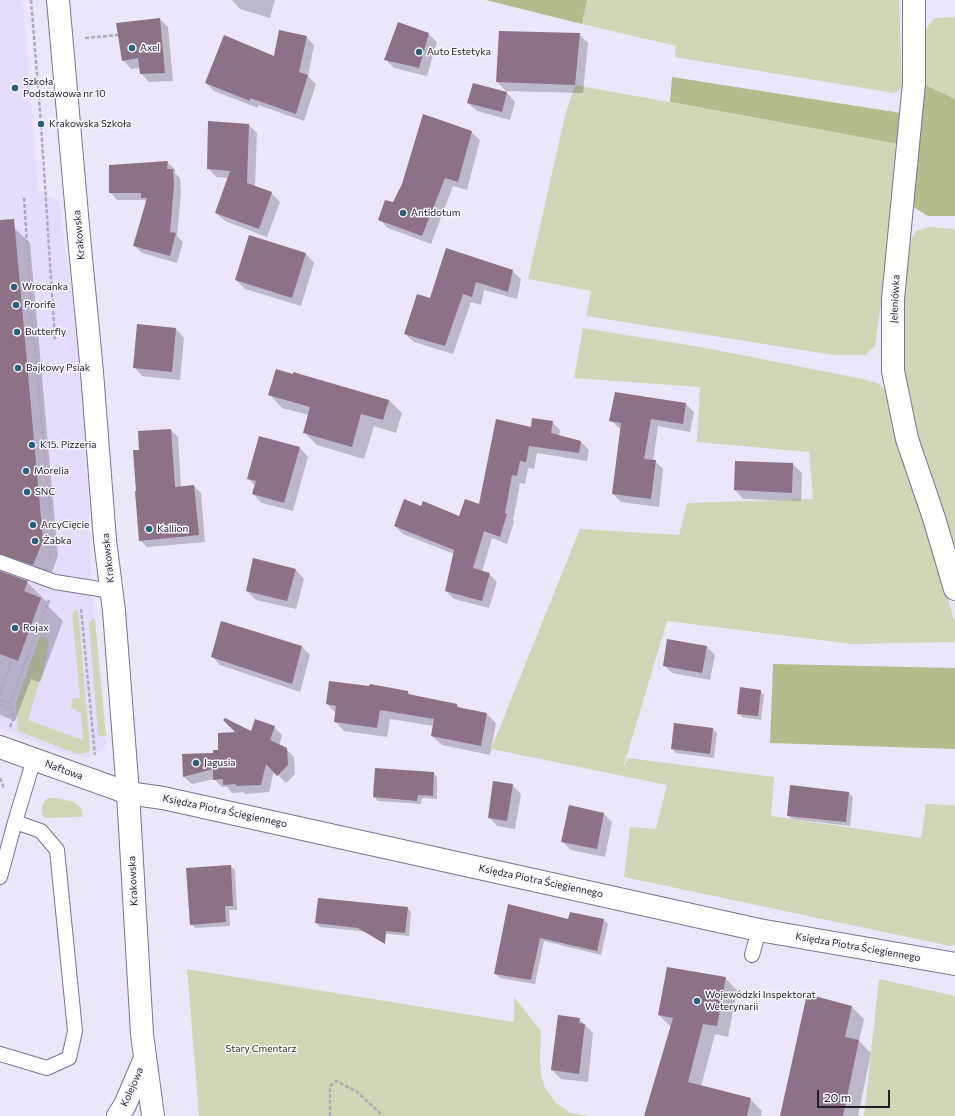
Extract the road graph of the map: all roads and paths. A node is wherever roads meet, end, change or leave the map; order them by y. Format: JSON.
{"nodes":[{"id":1,"x":31,"y":0,"type":"edge"},
{"id":2,"x":58,"y":0,"type":"edge"},
{"id":3,"x":914,"y":0,"type":"edge"},
{"id":4,"x":118,"y":35,"type":"dead end"},
{"id":5,"x":85,"y":38,"type":"dead end"},
{"id":6,"x":24,"y":198,"type":"dead end"},
{"id":7,"x":55,"y":340,"type":"dead end"},
{"id":8,"x":0,"y":562,"type":"edge"},
{"id":9,"x":49,"y":580,"type":"junction"},
{"id":10,"x":955,"y":589,"type":"edge"},
{"id":11,"x":112,"y":591,"type":"junction"},
{"id":12,"x":81,"y":609,"type":"dead end"},
{"id":13,"x":37,"y":631,"type":"junction"},
{"id":14,"x":53,"y":638,"type":"dead end"},
{"id":15,"x":12,"y":659,"type":"dead end"},
{"id":16,"x":0,"y":693,"type":"edge"},
{"id":17,"x":0,"y":700,"type":"edge"},
{"id":18,"x":10,"y":703,"type":"junction"},
{"id":19,"x":0,"y":705,"type":"edge"},
{"id":20,"x":12,"y":710,"type":"junction"},
{"id":21,"x":14,"y":717,"type":"dead end"},
{"id":22,"x":0,"y":747,"type":"edge"},
{"id":23,"x":94,"y":755,"type":"dead end"},
{"id":24,"x":34,"y":759,"type":"junction"},
{"id":25,"x":0,"y":778,"type":"edge"},
{"id":26,"x":3,"y":792,"type":"dead end"},
{"id":27,"x":128,"y":793,"type":"junction"},
{"id":28,"x":15,"y":822,"type":"junction"},
{"id":29,"x":0,"y":877,"type":"edge"},
{"id":30,"x":759,"y":930,"type":"junction"},
{"id":31,"x":752,"y":955,"type":"dead end"},
{"id":32,"x":955,"y":964,"type":"edge"},
{"id":33,"x":0,"y":1054,"type":"edge"},
{"id":34,"x":146,"y":1057,"type":"junction"},
{"id":35,"x":118,"y":1116,"type":"edge"},
{"id":36,"x":153,"y":1116,"type":"edge"},
{"id":37,"x":330,"y":1116,"type":"edge"},
{"id":38,"x":383,"y":1116,"type":"edge"}],
"edges":[{"from":1,"to":7,"type":"path"},
{"from":2,"to":11,"type":"street","name":"Krakowska"},
{"from":3,"to":10,"type":"street","name":"Jeleniówka"},
{"from":4,"to":5,"type":"path"},
{"from":6,"to":9,"type":"path"},
{"from":8,"to":9,"type":"lane"},
{"from":9,"to":11,"type":"lane"},
{"from":9,"to":13,"type":"path"},
{"from":11,"to":27,"type":"street","name":"Krakowska"},
{"from":12,"to":23,"type":"path"},
{"from":13,"to":14,"type":"path"},
{"from":13,"to":18,"type":"path"},
{"from":15,"to":16,"type":"path"},
{"from":17,"to":18,"type":"path"},
{"from":18,"to":20,"type":"path"},
{"from":19,"to":20,"type":"path"},
{"from":20,"to":21,"type":"path"},
{"from":22,"to":24,"type":"street","name":"Naftowa"},
{"from":24,"to":27,"type":"street","name":"Naftowa"},
{"from":24,"to":28,"type":"lane"},
{"from":25,"to":26,"type":"path"},
{"from":27,"to":30,"type":"street","name":"Księdza Piotra Ściegiennego"},
{"from":27,"to":34,"type":"street","name":"Krakowska"},
{"from":28,"to":29,"type":"lane"},
{"from":28,"to":33,"type":"lane"},
{"from":30,"to":31,"type":"lane"},
{"from":30,"to":32,"type":"street","name":"Księdza Piotra Ściegiennego"},
{"from":34,"to":35,"type":"street","name":"Kolejowa"},
{"from":34,"to":36,"type":"street","name":"Krakowska"},
{"from":37,"to":38,"type":"path"}]}
